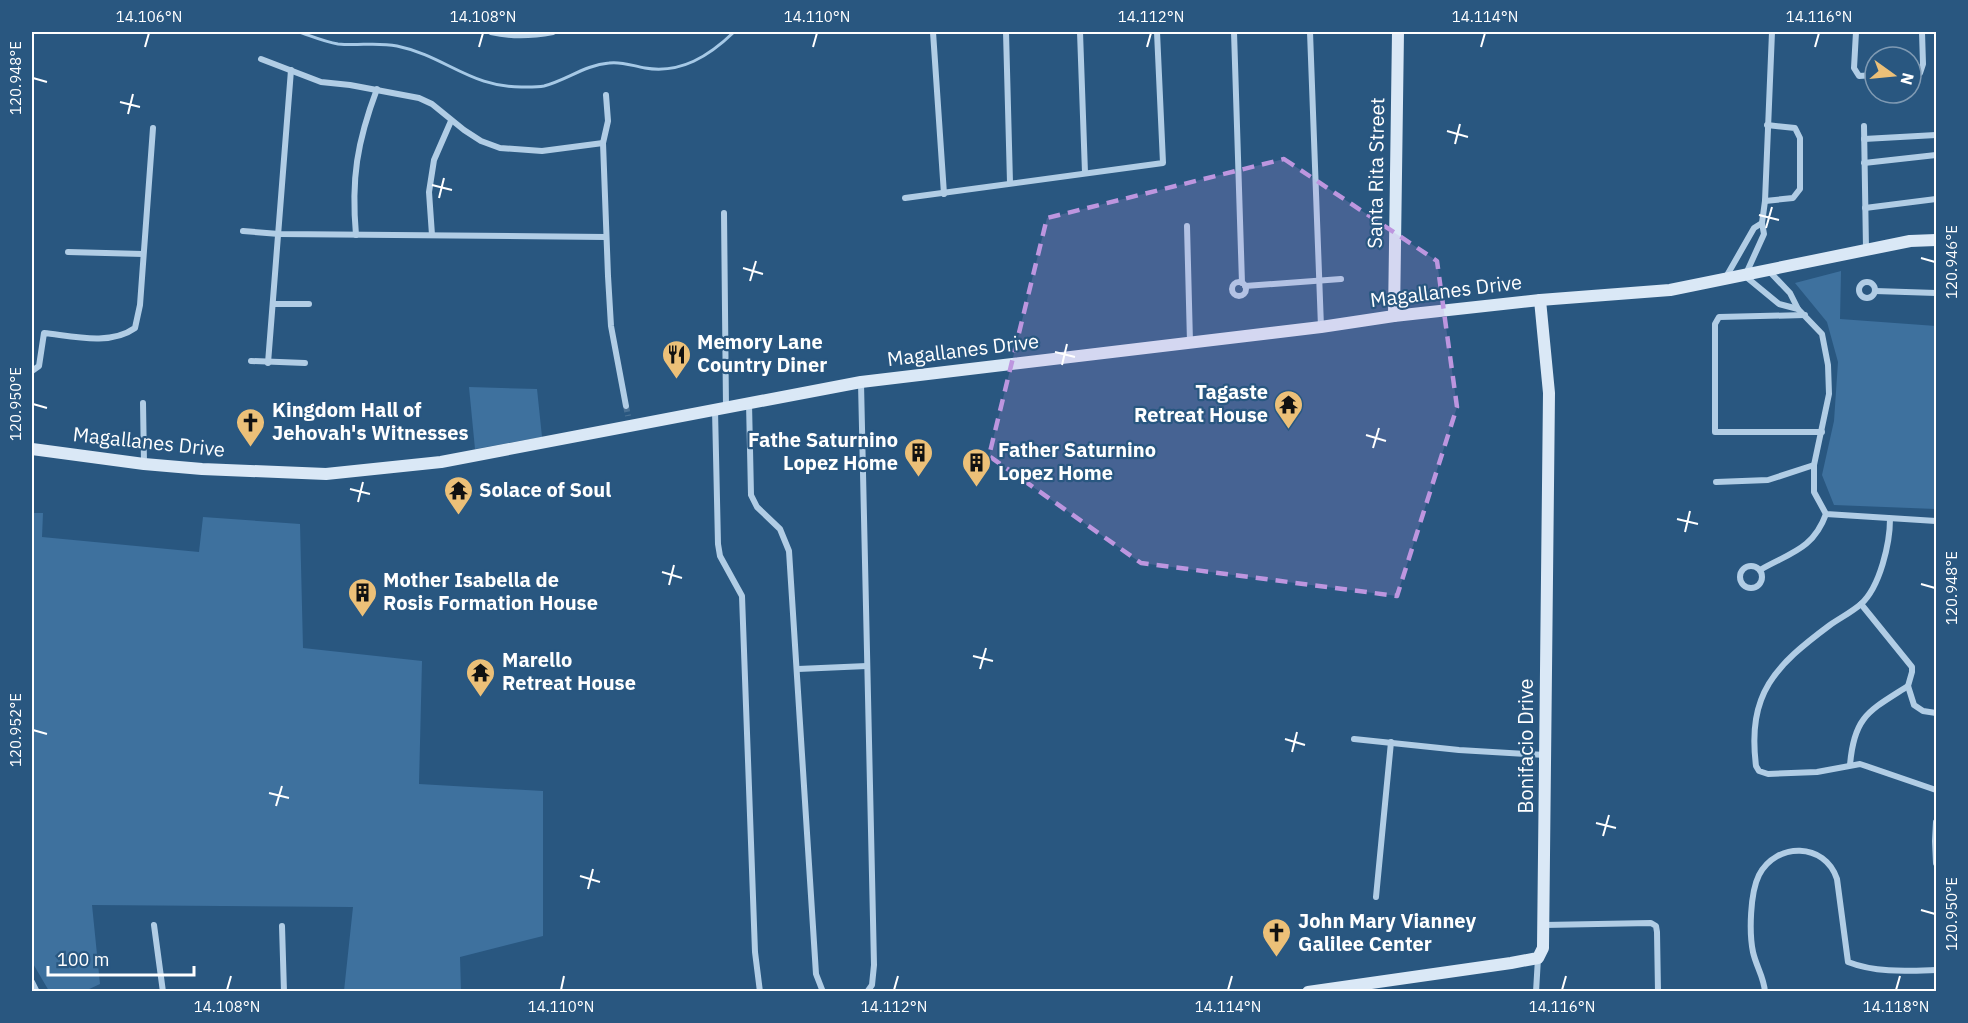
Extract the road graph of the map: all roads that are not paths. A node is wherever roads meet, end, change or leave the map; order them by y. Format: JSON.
{"nodes":[{"id":1,"x":491,"y":32,"type":"edge"},
{"id":2,"x":553,"y":32,"type":"edge"},
{"id":3,"x":933,"y":32,"type":"edge"},
{"id":4,"x":1006,"y":32,"type":"edge"},
{"id":5,"x":1080,"y":32,"type":"edge"},
{"id":6,"x":1157,"y":32,"type":"edge"},
{"id":7,"x":1234,"y":32,"type":"edge"},
{"id":8,"x":1310,"y":32,"type":"edge"},
{"id":9,"x":1398,"y":32,"type":"edge"},
{"id":10,"x":1772,"y":32,"type":"edge"},
{"id":11,"x":1856,"y":32,"type":"edge"},
{"id":12,"x":261,"y":59,"type":"dead end"},
{"id":13,"x":291,"y":69,"type":"junction"},
{"id":14,"x":1863,"y":76,"type":"edge"},
{"id":15,"x":377,"y":89,"type":"junction"},
{"id":16,"x":606,"y":95,"type":"dead end"},
{"id":17,"x":451,"y":121,"type":"junction"},
{"id":18,"x":1767,"y":126,"type":"junction"},
{"id":19,"x":1864,"y":126,"type":"dead end"},
{"id":20,"x":153,"y":129,"type":"dead end"},
{"id":21,"x":1936,"y":135,"type":"edge"},
{"id":22,"x":1864,"y":139,"type":"junction"},
{"id":23,"x":603,"y":143,"type":"junction"},
{"id":24,"x":1936,"y":155,"type":"edge"},
{"id":25,"x":1864,"y":163,"type":"junction"},
{"id":26,"x":1085,"y":173,"type":"junction"},
{"id":27,"x":1010,"y":183,"type":"junction"},
{"id":28,"x":944,"y":194,"type":"junction"},
{"id":29,"x":905,"y":198,"type":"dead end"},
{"id":30,"x":1936,"y":199,"type":"edge"},
{"id":31,"x":1765,"y":201,"type":"junction"},
{"id":32,"x":1865,"y":208,"type":"junction"},
{"id":33,"x":724,"y":213,"type":"dead end"},
{"id":34,"x":1762,"y":224,"type":"junction"},
{"id":35,"x":1187,"y":226,"type":"dead end"},
{"id":36,"x":243,"y":231,"type":"dead end"},
{"id":37,"x":279,"y":234,"type":"junction"},
{"id":38,"x":356,"y":235,"type":"junction"},
{"id":39,"x":432,"y":236,"type":"junction"},
{"id":40,"x":606,"y":237,"type":"junction"},
{"id":41,"x":1936,"y":240,"type":"edge"},
{"id":42,"x":1866,"y":250,"type":"junction"},
{"id":43,"x":68,"y":252,"type":"dead end"},
{"id":44,"x":143,"y":254,"type":"junction"},
{"id":45,"x":1768,"y":270,"type":"junction"},
{"id":46,"x":1745,"y":276,"type":"junction"},
{"id":47,"x":1341,"y":279,"type":"dead end"},
{"id":48,"x":1725,"y":279,"type":"junction"},
{"id":49,"x":1318,"y":280,"type":"junction"},
{"id":50,"x":1875,"y":291,"type":"dead end"},
{"id":51,"x":1936,"y":293,"type":"edge"},
{"id":52,"x":1540,"y":300,"type":"junction"},
{"id":53,"x":274,"y":304,"type":"junction"},
{"id":54,"x":309,"y":304,"type":"dead end"},
{"id":55,"x":1798,"y":309,"type":"junction"},
{"id":56,"x":1806,"y":315,"type":"junction"},
{"id":57,"x":1394,"y":316,"type":"junction"},
{"id":58,"x":1321,"y":327,"type":"junction"},
{"id":59,"x":1190,"y":342,"type":"junction"},
{"id":60,"x":251,"y":361,"type":"dead end"},
{"id":61,"x":268,"y":363,"type":"junction"},
{"id":62,"x":305,"y":363,"type":"dead end"},
{"id":63,"x":32,"y":371,"type":"edge"},
{"id":64,"x":861,"y":382,"type":"junction"},
{"id":65,"x":143,"y":403,"type":"dead end"},
{"id":66,"x":749,"y":403,"type":"junction"},
{"id":67,"x":626,"y":406,"type":"tunnel mouth"},
{"id":68,"x":721,"y":409,"type":"junction"},
{"id":69,"x":1822,"y":432,"type":"junction"},
{"id":70,"x":32,"y":448,"type":"edge"},
{"id":71,"x":144,"y":464,"type":"junction"},
{"id":72,"x":1814,"y":465,"type":"junction"},
{"id":73,"x":1716,"y":482,"type":"dead end"},
{"id":74,"x":1826,"y":514,"type":"junction"},
{"id":75,"x":1890,"y":519,"type":"junction"},
{"id":76,"x":1936,"y":521,"type":"edge"},
{"id":77,"x":1760,"y":570,"type":"dead end"},
{"id":78,"x":1861,"y":604,"type":"junction"},
{"id":79,"x":867,"y":666,"type":"junction"},
{"id":80,"x":798,"y":669,"type":"junction"},
{"id":81,"x":1908,"y":686,"type":"junction"},
{"id":82,"x":1936,"y":713,"type":"edge"},
{"id":83,"x":1354,"y":739,"type":"dead end"},
{"id":84,"x":1391,"y":742,"type":"junction"},
{"id":85,"x":1546,"y":755,"type":"junction"},
{"id":86,"x":1850,"y":765,"type":"junction"},
{"id":87,"x":1936,"y":790,"type":"edge"},
{"id":88,"x":1936,"y":822,"type":"edge"},
{"id":89,"x":1936,"y":863,"type":"edge"},
{"id":90,"x":1376,"y":897,"type":"dead end"},
{"id":91,"x":154,"y":925,"type":"dead end"},
{"id":92,"x":1544,"y":925,"type":"junction"},
{"id":93,"x":282,"y":926,"type":"dead end"},
{"id":94,"x":1538,"y":958,"type":"junction"},
{"id":95,"x":1936,"y":970,"type":"edge"},
{"id":96,"x":32,"y":982,"type":"edge"},
{"id":97,"x":37,"y":992,"type":"edge"},
{"id":98,"x":163,"y":992,"type":"edge"},
{"id":99,"x":284,"y":992,"type":"edge"},
{"id":100,"x":760,"y":992,"type":"edge"},
{"id":101,"x":823,"y":992,"type":"edge"},
{"id":102,"x":867,"y":992,"type":"edge"},
{"id":103,"x":1308,"y":992,"type":"edge"},
{"id":104,"x":1536,"y":992,"type":"edge"},
{"id":105,"x":1659,"y":992,"type":"edge"},
{"id":106,"x":1765,"y":992,"type":"edge"}],
"edges":[{"from":1,"to":2,"type":"street"},
{"from":3,"to":28,"type":"street"},
{"from":4,"to":27,"type":"street"},
{"from":5,"to":26,"type":"street"},
{"from":6,"to":26,"type":"street"},
{"from":7,"to":49,"type":"street"},
{"from":8,"to":49,"type":"street"},
{"from":9,"to":57,"type":"street","name":"Santa Rita Street"},
{"from":10,"to":18,"type":"street"},
{"from":11,"to":14,"type":"street"},
{"from":12,"to":13,"type":"street"},
{"from":13,"to":15,"type":"street"},
{"from":13,"to":37,"type":"street"},
{"from":15,"to":17,"type":"street"},
{"from":15,"to":38,"type":"street"},
{"from":16,"to":23,"type":"street"},
{"from":17,"to":23,"type":"street"},
{"from":17,"to":39,"type":"street"},
{"from":18,"to":31,"type":"street"},
{"from":18,"to":31,"type":"street"},
{"from":19,"to":22,"type":"street"},
{"from":20,"to":44,"type":"street"},
{"from":21,"to":22,"type":"street"},
{"from":22,"to":25,"type":"street"},
{"from":23,"to":40,"type":"street"},
{"from":24,"to":25,"type":"street"},
{"from":25,"to":32,"type":"street"},
{"from":26,"to":27,"type":"street"},
{"from":27,"to":28,"type":"street"},
{"from":28,"to":29,"type":"street"},
{"from":30,"to":32,"type":"street"},
{"from":31,"to":34,"type":"street"},
{"from":32,"to":42,"type":"street"},
{"from":33,"to":68,"type":"street"},
{"from":34,"to":46,"type":"street"},
{"from":34,"to":48,"type":"street"},
{"from":35,"to":59,"type":"street"},
{"from":36,"to":37,"type":"street"},
{"from":37,"to":38,"type":"street"},
{"from":37,"to":53,"type":"street"},
{"from":38,"to":39,"type":"street"},
{"from":39,"to":40,"type":"street"},
{"from":40,"to":67,"type":"street"},
{"from":41,"to":42,"type":"street","name":"Magallanes Drive"},
{"from":42,"to":45,"type":"street","name":"Magallanes Drive"},
{"from":43,"to":44,"type":"street"},
{"from":44,"to":63,"type":"street"},
{"from":45,"to":46,"type":"street","name":"Magallanes Drive"},
{"from":45,"to":55,"type":"street"},
{"from":46,"to":48,"type":"street","name":"Magallanes Drive"},
{"from":46,"to":55,"type":"street"},
{"from":47,"to":49,"type":"street"},
{"from":48,"to":52,"type":"street","name":"Magallanes Drive"},
{"from":49,"to":58,"type":"street"},
{"from":50,"to":51,"type":"street"},
{"from":52,"to":57,"type":"street","name":"Magallanes Drive"},
{"from":52,"to":85,"type":"street","name":"Bonifacio Drive"},
{"from":53,"to":54,"type":"street"},
{"from":53,"to":61,"type":"street"},
{"from":55,"to":56,"type":"street"},
{"from":56,"to":69,"type":"street"},
{"from":56,"to":69,"type":"street"},
{"from":57,"to":58,"type":"street","name":"Magallanes Drive"},
{"from":58,"to":59,"type":"street","name":"Magallanes Drive"},
{"from":59,"to":64,"type":"street","name":"Magallanes Drive"},
{"from":60,"to":61,"type":"street"},
{"from":61,"to":62,"type":"street"},
{"from":64,"to":66,"type":"street","name":"Magallanes Drive"},
{"from":64,"to":79,"type":"street"},
{"from":65,"to":71,"type":"street"},
{"from":66,"to":68,"type":"street","name":"Magallanes Drive"},
{"from":66,"to":80,"type":"street"},
{"from":68,"to":71,"type":"street","name":"Magallanes Drive"},
{"from":68,"to":100,"type":"street"},
{"from":69,"to":72,"type":"street"},
{"from":70,"to":71,"type":"street","name":"Magallanes Drive"},
{"from":72,"to":73,"type":"street"},
{"from":72,"to":74,"type":"street"},
{"from":74,"to":75,"type":"street"},
{"from":74,"to":77,"type":"street"},
{"from":75,"to":76,"type":"street"},
{"from":75,"to":78,"type":"street"},
{"from":78,"to":81,"type":"street"},
{"from":78,"to":86,"type":"street"},
{"from":79,"to":80,"type":"street"},
{"from":79,"to":102,"type":"street"},
{"from":80,"to":101,"type":"street"},
{"from":81,"to":82,"type":"street"},
{"from":81,"to":86,"type":"street"},
{"from":83,"to":84,"type":"street"},
{"from":84,"to":85,"type":"street"},
{"from":84,"to":90,"type":"street"},
{"from":85,"to":92,"type":"street","name":"Bonifacio Drive"},
{"from":86,"to":87,"type":"street"},
{"from":88,"to":89,"type":"street"},
{"from":91,"to":98,"type":"street"},
{"from":92,"to":94,"type":"street","name":"Bonifacio Drive"},
{"from":92,"to":105,"type":"street"},
{"from":93,"to":99,"type":"street"},
{"from":94,"to":103,"type":"street"},
{"from":94,"to":104,"type":"street"},
{"from":95,"to":106,"type":"street"},
{"from":96,"to":97,"type":"street"}]}
